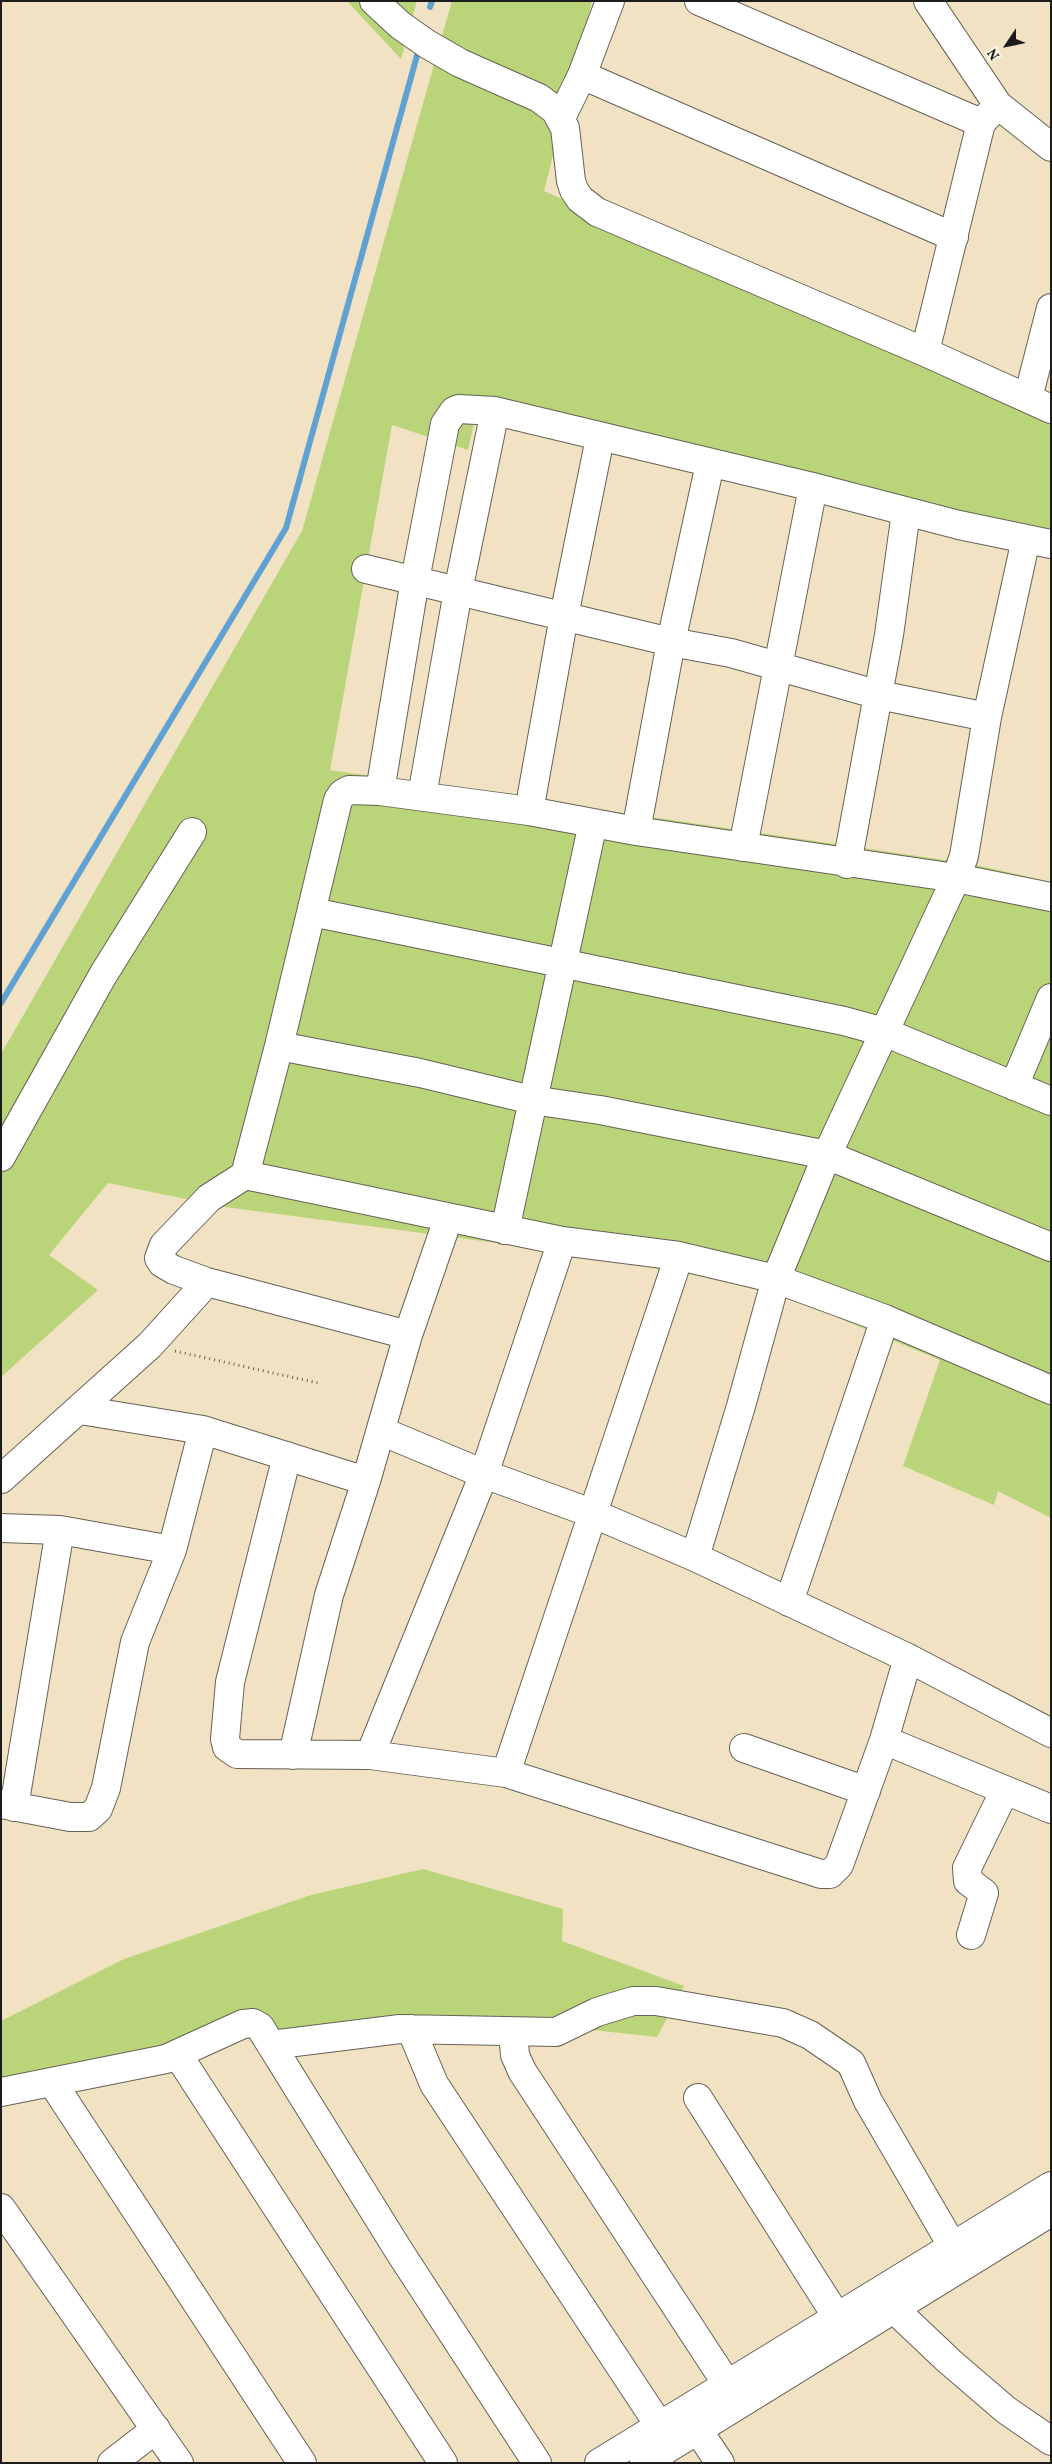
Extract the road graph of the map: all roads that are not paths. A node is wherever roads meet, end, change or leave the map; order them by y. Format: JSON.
{"nodes":[{"id":1,"x":374,"y":1,"type":"edge"},
{"id":2,"x":610,"y":1,"type":"edge"},
{"id":3,"x":699,"y":1,"type":"edge"},
{"id":4,"x":928,"y":1,"type":"edge"},
{"id":5,"x":582,"y":75,"type":"junction"},
{"id":6,"x":989,"y":114,"type":"junction"},
{"id":7,"x":562,"y":118,"type":"junction"},
{"id":8,"x":1051,"y":147,"type":"edge"},
{"id":9,"x":954,"y":237,"type":"junction"},
{"id":10,"x":1051,"y":308,"type":"edge"},
{"id":11,"x":926,"y":352,"type":"junction"},
{"id":12,"x":1040,"y":403,"type":"edge"},
{"id":13,"x":495,"y":411,"type":"junction"},
{"id":14,"x":600,"y":438,"type":"junction"},
{"id":15,"x":710,"y":464,"type":"junction"},
{"id":16,"x":813,"y":487,"type":"junction"},
{"id":17,"x":906,"y":512,"type":"junction"},
{"id":18,"x":1039,"y":542,"type":"edge"},
{"id":19,"x":366,"y":569,"type":"dead end"},
{"id":20,"x":415,"y":580,"type":"junction"},
{"id":21,"x":458,"y":591,"type":"junction"},
{"id":22,"x":564,"y":616,"type":"junction"},
{"id":23,"x":671,"y":642,"type":"junction"},
{"id":24,"x":778,"y":667,"type":"junction"},
{"id":25,"x":879,"y":695,"type":"junction"},
{"id":26,"x":988,"y":717,"type":"junction"},
{"id":27,"x":380,"y":792,"type":"junction"},
{"id":28,"x":422,"y":796,"type":"junction"},
{"id":29,"x":528,"y":811,"type":"junction"},
{"id":30,"x":593,"y":823,"type":"junction"},
{"id":31,"x":636,"y":831,"type":"junction"},
{"id":32,"x":192,"y":832,"type":"dead end"},
{"id":33,"x":743,"y":847,"type":"junction"},
{"id":34,"x":847,"y":864,"type":"junction"},
{"id":35,"x":956,"y":878,"type":"junction"},
{"id":36,"x":1051,"y":897,"type":"edge"},
{"id":37,"x":312,"y":912,"type":"junction"},
{"id":38,"x":562,"y":961,"type":"junction"},
{"id":39,"x":1051,"y":998,"type":"edge"},
{"id":40,"x":884,"y":1032,"type":"junction"},
{"id":41,"x":279,"y":1046,"type":"junction"},
{"id":42,"x":1014,"y":1086,"type":"junction"},
{"id":43,"x":532,"y":1100,"type":"junction"},
{"id":44,"x":1051,"y":1102,"type":"edge"},
{"id":45,"x":827,"y":1155,"type":"junction"},
{"id":46,"x":1,"y":1157,"type":"edge"},
{"id":47,"x":245,"y":1175,"type":"junction"},
{"id":48,"x":448,"y":1218,"type":"junction"},
{"id":49,"x":505,"y":1230,"type":"junction"},
{"id":50,"x":562,"y":1242,"type":"junction"},
{"id":51,"x":1051,"y":1247,"type":"edge"},
{"id":52,"x":679,"y":1256,"type":"junction"},
{"id":53,"x":776,"y":1279,"type":"junction"},
{"id":54,"x":207,"y":1282,"type":"junction"},
{"id":55,"x":885,"y":1319,"type":"junction"},
{"id":56,"x":408,"y":1335,"type":"junction"},
{"id":57,"x":1051,"y":1390,"type":"edge"},
{"id":58,"x":80,"y":1410,"type":"junction"},
{"id":59,"x":203,"y":1430,"type":"junction"},
{"id":60,"x":381,"y":1431,"type":"junction"},
{"id":61,"x":287,"y":1456,"type":"junction"},
{"id":62,"x":484,"y":1474,"type":"junction"},
{"id":63,"x":1,"y":1480,"type":"edge"},
{"id":64,"x":366,"y":1481,"type":"junction"},
{"id":65,"x":594,"y":1514,"type":"junction"},
{"id":66,"x":1,"y":1528,"type":"edge"},
{"id":67,"x":60,"y":1530,"type":"junction"},
{"id":68,"x":172,"y":1550,"type":"junction"},
{"id":69,"x":695,"y":1557,"type":"junction"},
{"id":70,"x":789,"y":1602,"type":"junction"},
{"id":71,"x":908,"y":1658,"type":"junction"},
{"id":72,"x":1051,"y":1732,"type":"edge"},
{"id":73,"x":884,"y":1740,"type":"junction"},
{"id":74,"x":744,"y":1748,"type":"dead end"},
{"id":75,"x":294,"y":1755,"type":"junction"},
{"id":76,"x":370,"y":1755,"type":"junction"},
{"id":77,"x":506,"y":1773,"type":"junction"},
{"id":78,"x":1005,"y":1790,"type":"junction"},
{"id":79,"x":866,"y":1791,"type":"junction"},
{"id":80,"x":7,"y":1806,"type":"edge"},
{"id":81,"x":1051,"y":1809,"type":"edge"},
{"id":82,"x":971,"y":1935,"type":"dead end"},
{"id":83,"x":411,"y":2029,"type":"junction"},
{"id":84,"x":513,"y":2032,"type":"junction"},
{"id":85,"x":271,"y":2045,"type":"junction"},
{"id":86,"x":178,"y":2055,"type":"junction"},
{"id":87,"x":52,"y":2082,"type":"junction"},
{"id":88,"x":1,"y":2092,"type":"edge"},
{"id":89,"x":698,"y":2098,"type":"dead end"},
{"id":90,"x":1051,"y":2186,"type":"edge"},
{"id":91,"x":1,"y":2208,"type":"edge"},
{"id":92,"x":1051,"y":2212,"type":"edge"},
{"id":93,"x":953,"y":2247,"type":"junction"},
{"id":94,"x":893,"y":2308,"type":"junction"},
{"id":95,"x":837,"y":2316,"type":"junction"},
{"id":96,"x":728,"y":2384,"type":"junction"},
{"id":97,"x":691,"y":2420,"type":"junction"},
{"id":98,"x":659,"y":2425,"type":"junction"},
{"id":99,"x":156,"y":2429,"type":"junction"},
{"id":100,"x":1051,"y":2441,"type":"edge"},
{"id":101,"x":112,"y":2463,"type":"edge"},
{"id":102,"x":179,"y":2463,"type":"edge"},
{"id":103,"x":302,"y":2463,"type":"edge"},
{"id":104,"x":443,"y":2463,"type":"edge"},
{"id":105,"x":537,"y":2463,"type":"edge"},
{"id":106,"x":599,"y":2463,"type":"edge"},
{"id":107,"x":644,"y":2463,"type":"edge"},
{"id":108,"x":720,"y":2463,"type":"edge"}],
"edges":[{"from":1,"to":7,"type":"street"},
{"from":2,"to":5,"type":"street"},
{"from":3,"to":6,"type":"street"},
{"from":4,"to":6,"type":"street"},
{"from":5,"to":7,"type":"street"},
{"from":5,"to":9,"type":"street"},
{"from":6,"to":8,"type":"street"},
{"from":6,"to":9,"type":"street"},
{"from":7,"to":11,"type":"street"},
{"from":9,"to":11,"type":"street"},
{"from":10,"to":12,"type":"street"},
{"from":11,"to":12,"type":"street"},
{"from":13,"to":14,"type":"street"},
{"from":13,"to":20,"type":"street"},
{"from":13,"to":21,"type":"street"},
{"from":14,"to":15,"type":"street"},
{"from":14,"to":22,"type":"street"},
{"from":15,"to":16,"type":"street"},
{"from":15,"to":23,"type":"street"},
{"from":16,"to":17,"type":"street"},
{"from":16,"to":24,"type":"street"},
{"from":17,"to":18,"type":"street"},
{"from":17,"to":25,"type":"street"},
{"from":18,"to":26,"type":"street"},
{"from":19,"to":20,"type":"street"},
{"from":20,"to":21,"type":"street"},
{"from":20,"to":27,"type":"street"},
{"from":21,"to":22,"type":"street"},
{"from":21,"to":28,"type":"street"},
{"from":22,"to":23,"type":"street"},
{"from":22,"to":29,"type":"street"},
{"from":23,"to":24,"type":"street"},
{"from":23,"to":31,"type":"street"},
{"from":24,"to":25,"type":"street"},
{"from":24,"to":33,"type":"street"},
{"from":25,"to":26,"type":"street"},
{"from":25,"to":34,"type":"street"},
{"from":26,"to":35,"type":"street"},
{"from":27,"to":28,"type":"street"},
{"from":27,"to":37,"type":"street"},
{"from":28,"to":29,"type":"street"},
{"from":29,"to":30,"type":"street"},
{"from":30,"to":31,"type":"street"},
{"from":30,"to":38,"type":"street"},
{"from":31,"to":33,"type":"street"},
{"from":32,"to":46,"type":"street"},
{"from":33,"to":34,"type":"street"},
{"from":34,"to":35,"type":"street"},
{"from":35,"to":36,"type":"street"},
{"from":35,"to":40,"type":"street"},
{"from":37,"to":38,"type":"street"},
{"from":37,"to":41,"type":"street"},
{"from":38,"to":40,"type":"street"},
{"from":38,"to":43,"type":"street"},
{"from":39,"to":42,"type":"street"},
{"from":40,"to":42,"type":"street"},
{"from":40,"to":45,"type":"street"},
{"from":41,"to":43,"type":"street"},
{"from":41,"to":47,"type":"street"},
{"from":42,"to":44,"type":"street"},
{"from":43,"to":45,"type":"street"},
{"from":43,"to":49,"type":"street"},
{"from":45,"to":51,"type":"street"},
{"from":45,"to":53,"type":"street"},
{"from":47,"to":48,"type":"street"},
{"from":47,"to":54,"type":"street"},
{"from":48,"to":49,"type":"street"},
{"from":48,"to":56,"type":"street"},
{"from":49,"to":50,"type":"street"},
{"from":50,"to":52,"type":"street"},
{"from":50,"to":62,"type":"street"},
{"from":52,"to":53,"type":"street"},
{"from":52,"to":65,"type":"street"},
{"from":53,"to":55,"type":"street"},
{"from":53,"to":69,"type":"street"},
{"from":54,"to":56,"type":"street"},
{"from":54,"to":58,"type":"street"},
{"from":55,"to":57,"type":"street"},
{"from":55,"to":70,"type":"street"},
{"from":56,"to":60,"type":"street"},
{"from":58,"to":59,"type":"street"},
{"from":58,"to":63,"type":"street"},
{"from":59,"to":61,"type":"street"},
{"from":59,"to":68,"type":"street"},
{"from":60,"to":62,"type":"street"},
{"from":60,"to":64,"type":"street"},
{"from":61,"to":64,"type":"street"},
{"from":61,"to":75,"type":"street"},
{"from":62,"to":65,"type":"street"},
{"from":62,"to":76,"type":"street"},
{"from":64,"to":75,"type":"street"},
{"from":65,"to":69,"type":"street"},
{"from":65,"to":77,"type":"street"},
{"from":66,"to":67,"type":"street"},
{"from":67,"to":68,"type":"street"},
{"from":67,"to":80,"type":"street"},
{"from":68,"to":80,"type":"street"},
{"from":69,"to":70,"type":"street"},
{"from":70,"to":71,"type":"street"},
{"from":71,"to":72,"type":"street"},
{"from":71,"to":73,"type":"street"},
{"from":73,"to":78,"type":"street"},
{"from":73,"to":79,"type":"street"},
{"from":74,"to":79,"type":"street"},
{"from":75,"to":76,"type":"street"},
{"from":76,"to":77,"type":"street"},
{"from":77,"to":79,"type":"street"},
{"from":78,"to":81,"type":"street"},
{"from":78,"to":82,"type":"street"},
{"from":83,"to":84,"type":"street"},
{"from":83,"to":85,"type":"street"},
{"from":83,"to":98,"type":"street"},
{"from":84,"to":93,"type":"street"},
{"from":84,"to":96,"type":"street"},
{"from":85,"to":86,"type":"street"},
{"from":85,"to":105,"type":"street"},
{"from":86,"to":87,"type":"street"},
{"from":86,"to":104,"type":"street"},
{"from":87,"to":88,"type":"street"},
{"from":87,"to":103,"type":"street"},
{"from":89,"to":95,"type":"street"},
{"from":90,"to":93,"type":"street"},
{"from":91,"to":99,"type":"street"},
{"from":92,"to":94,"type":"street"},
{"from":93,"to":95,"type":"street"},
{"from":94,"to":97,"type":"street"},
{"from":94,"to":100,"type":"street"},
{"from":95,"to":96,"type":"street"},
{"from":96,"to":97,"type":"street"},
{"from":97,"to":98,"type":"street"},
{"from":97,"to":107,"type":"street"},
{"from":97,"to":108,"type":"street"},
{"from":98,"to":106,"type":"street"},
{"from":99,"to":101,"type":"street"},
{"from":99,"to":102,"type":"street"}]}
